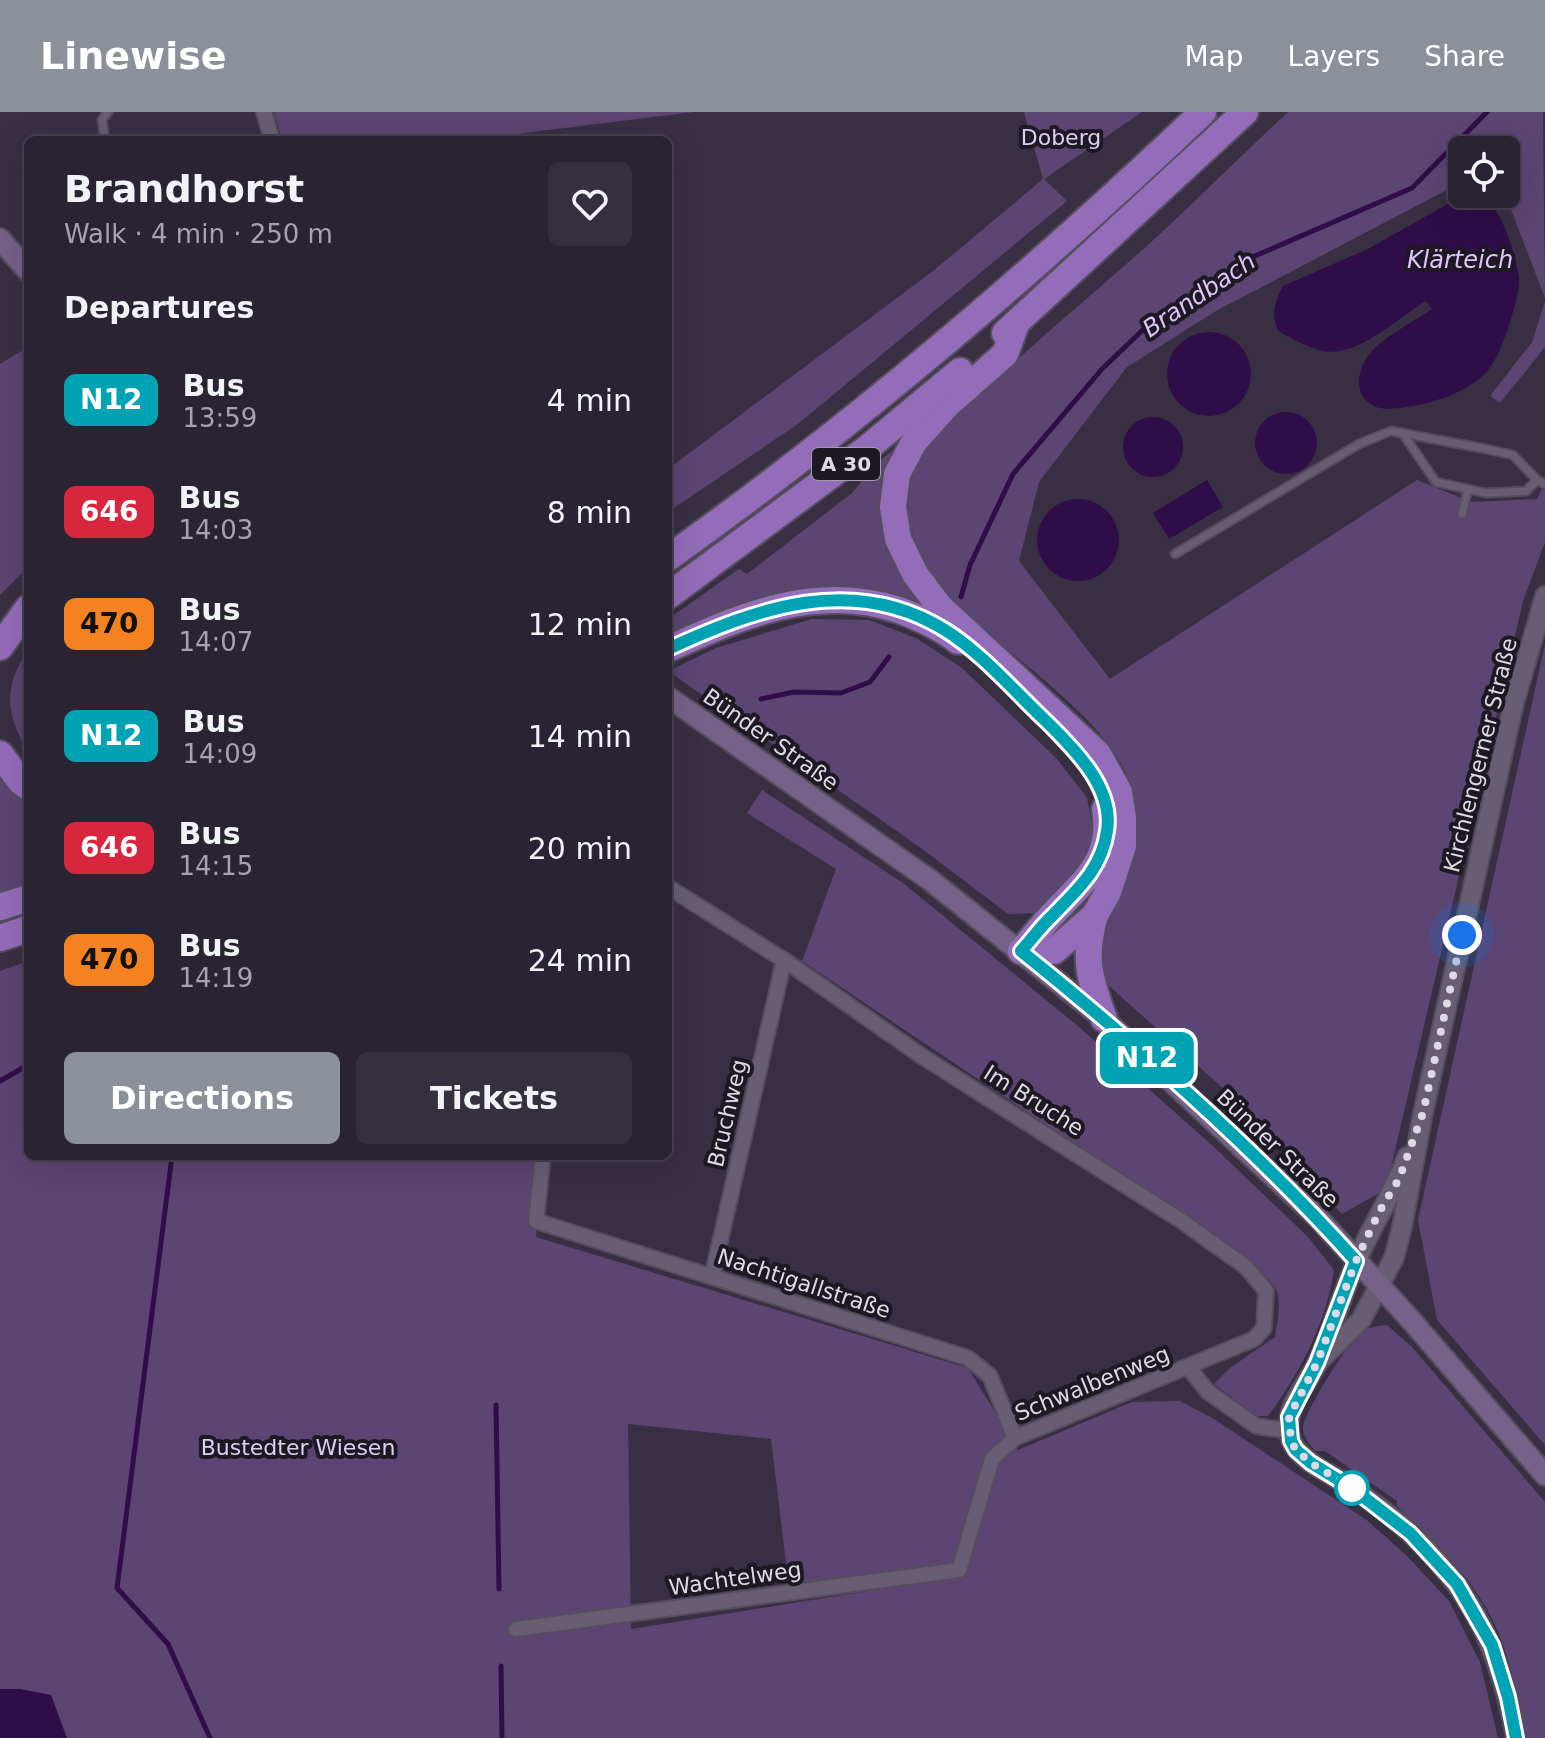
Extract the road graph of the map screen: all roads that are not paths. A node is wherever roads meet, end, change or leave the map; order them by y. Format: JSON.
{"nodes":[{"id":1,"x":108,"y":112,"type":"edge"},
{"id":2,"x":264,"y":112,"type":"edge"},
{"id":3,"x":1203,"y":112,"type":"edge"},
{"id":4,"x":1245,"y":112,"type":"edge"},
{"id":5,"x":104,"y":136,"type":"edge"},
{"id":6,"x":271,"y":136,"type":"edge"},
{"id":7,"x":0,"y":239,"type":"edge"},
{"id":8,"x":24,"y":266,"type":"edge"},
{"id":9,"x":1016,"y":324,"type":"junction"},
{"id":10,"x":1402,"y":433,"type":"junction"},
{"id":11,"x":1541,"y":482,"type":"edge"},
{"id":12,"x":1468,"y":489,"type":"junction"},
{"id":13,"x":1462,"y":514,"type":"dead end"},
{"id":14,"x":1175,"y":554,"type":"dead end"},
{"id":15,"x":672,"y":555,"type":"edge"},
{"id":16,"x":672,"y":593,"type":"edge"},
{"id":17,"x":24,"y":595,"type":"edge"},
{"id":18,"x":1545,"y":596,"type":"edge"},
{"id":19,"x":24,"y":614,"type":"edge"},
{"id":20,"x":0,"y":626,"type":"edge"},
{"id":21,"x":680,"y":643,"type":"edge"},
{"id":22,"x":0,"y":647,"type":"edge"},
{"id":23,"x":672,"y":700,"type":"edge"},
{"id":24,"x":0,"y":754,"type":"edge"},
{"id":25,"x":24,"y":784,"type":"edge"},
{"id":26,"x":672,"y":890,"type":"edge"},
{"id":27,"x":24,"y":899,"type":"edge"},
{"id":28,"x":0,"y":907,"type":"edge"},
{"id":29,"x":1095,"y":915,"type":"junction"},
{"id":30,"x":24,"y":930,"type":"edge"},
{"id":31,"x":0,"y":938,"type":"edge"},
{"id":32,"x":1021,"y":951,"type":"junction"},
{"id":33,"x":784,"y":960,"type":"junction"},
{"id":34,"x":1104,"y":1019,"type":"junction"},
{"id":35,"x":1423,"y":1113,"type":"junction"},
{"id":36,"x":543,"y":1160,"type":"edge"},
{"id":37,"x":1356,"y":1261,"type":"junction"},
{"id":38,"x":712,"y":1277,"type":"junction"},
{"id":39,"x":1380,"y":1287,"type":"junction"},
{"id":40,"x":1317,"y":1363,"type":"junction"},
{"id":41,"x":1189,"y":1368,"type":"junction"},
{"id":42,"x":1289,"y":1431,"type":"junction"},
{"id":43,"x":1015,"y":1438,"type":"junction"},
{"id":44,"x":1545,"y":1475,"type":"edge"},
{"id":45,"x":959,"y":1570,"type":"joint"},
{"id":46,"x":516,"y":1629,"type":"dead end"},
{"id":47,"x":1516,"y":1738,"type":"edge"}],
"edges":[{"from":1,"to":5,"type":"lane"},
{"from":2,"to":6,"type":"street"},
{"from":3,"to":15,"type":"highway","number":"A 30"},
{"from":4,"to":9,"type":"highway","number":"A 30"},
{"from":7,"to":8,"type":"main road"},
{"from":9,"to":16,"type":"highway","number":"A 30"},
{"from":9,"to":29,"type":"highway"},
{"from":10,"to":11,"type":"lane"},
{"from":10,"to":12,"type":"lane"},
{"from":10,"to":14,"type":"lane"},
{"from":11,"to":12,"type":"lane"},
{"from":12,"to":13,"type":"lane"},
{"from":17,"to":20,"type":"highway"},
{"from":18,"to":35,"type":"street","name":"Kirchlengerner Straße"},
{"from":19,"to":22,"type":"highway"},
{"from":21,"to":32,"type":"highway"},
{"from":23,"to":32,"type":"main road","name":"Bünder Straße"},
{"from":24,"to":25,"type":"highway"},
{"from":26,"to":33,"type":"street","name":"Im Bruche"},
{"from":27,"to":28,"type":"highway"},
{"from":29,"to":32,"type":"highway"},
{"from":29,"to":34,"type":"highway"},
{"from":30,"to":31,"type":"highway"},
{"from":32,"to":34,"type":"main road","name":"Bünder Straße"},
{"from":33,"to":38,"type":"street","name":"Bruchweg"},
{"from":33,"to":41,"type":"street","name":"Im Bruche"},
{"from":34,"to":37,"type":"main road","name":"Bünder Straße"},
{"from":35,"to":37,"type":"street","name":"Kirchlengerner Straße"},
{"from":35,"to":39,"type":"street","name":"Kirchlengerner Straße"},
{"from":36,"to":38,"type":"street","name":"Nachtigallstraße"},
{"from":37,"to":39,"type":"main road","name":"Bünder Straße"},
{"from":37,"to":40,"type":"street","name":"Kirchlengerner Straße"},
{"from":38,"to":43,"type":"street","name":"Nachtigallstraße"},
{"from":39,"to":40,"type":"street","name":"Kirchlengerner Straße"},
{"from":39,"to":44,"type":"main road","name":"Bünder Straße"},
{"from":40,"to":42,"type":"street"},
{"from":41,"to":42,"type":"street"},
{"from":41,"to":43,"type":"street","name":"Schwalbenweg"},
{"from":42,"to":47,"type":"street"},
{"from":43,"to":45,"type":"street","name":"Schwalbenweg"},
{"from":45,"to":46,"type":"street","name":"Wachtelweg"}]}
